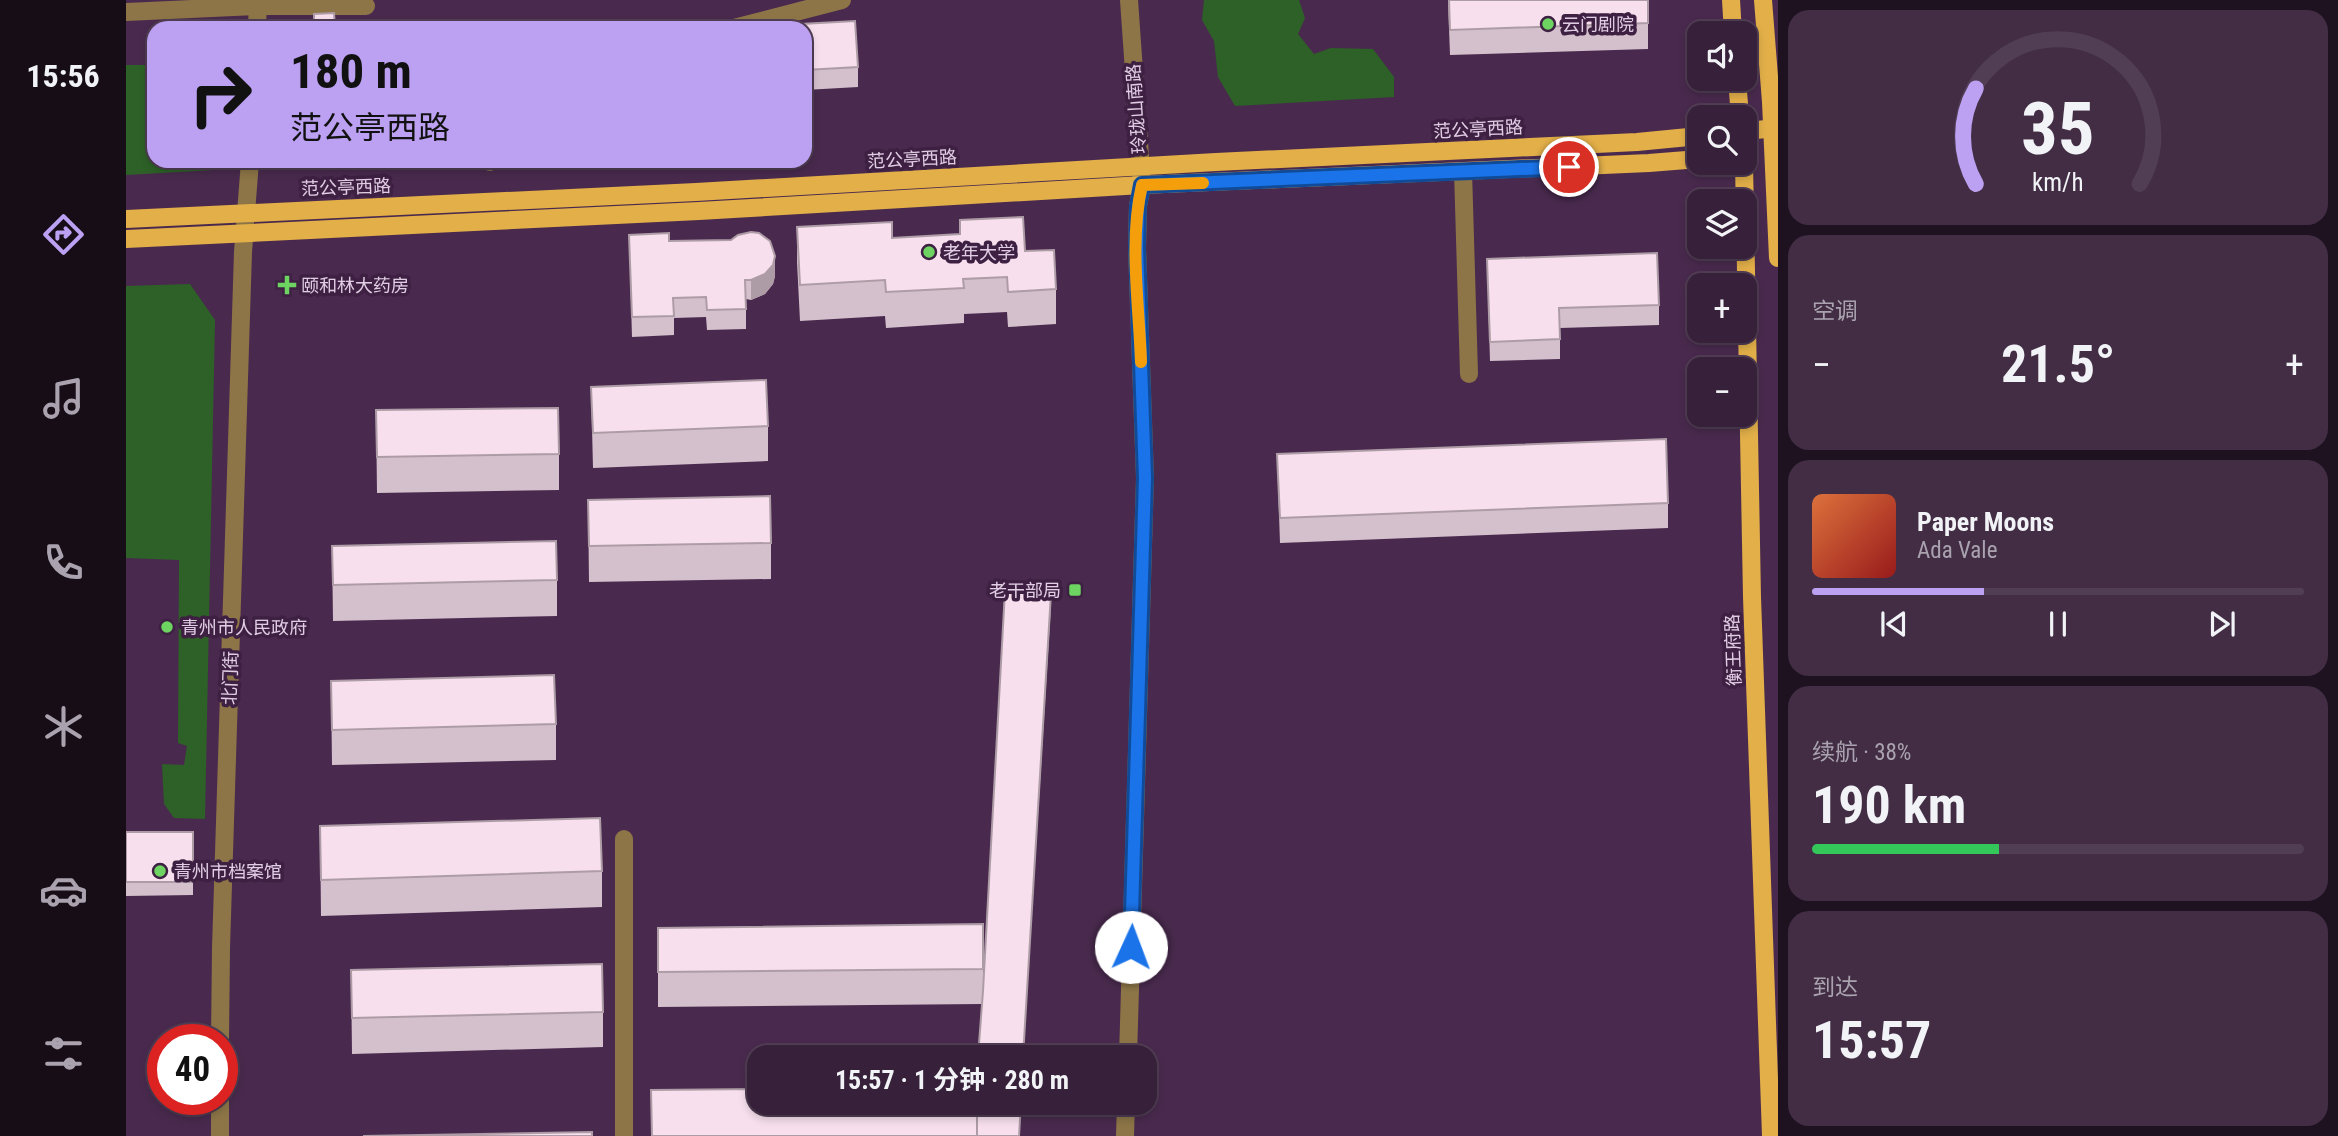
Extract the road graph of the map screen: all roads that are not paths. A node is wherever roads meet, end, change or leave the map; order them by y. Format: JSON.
{"nodes":[{"id":1,"x":842,"y":0,"type":"edge"},
{"id":2,"x":1129,"y":0,"type":"edge"},
{"id":3,"x":1731,"y":0,"type":"edge"},
{"id":4,"x":1763,"y":0,"type":"edge"},
{"id":5,"x":257,"y":3,"type":"edge"},
{"id":6,"x":366,"y":6,"type":"dead end"},
{"id":7,"x":794,"y":6,"type":"edge"},
{"id":8,"x":126,"y":12,"type":"edge"},
{"id":9,"x":257,"y":21,"type":"edge"},
{"id":10,"x":753,"y":21,"type":"edge"},
{"id":11,"x":1732,"y":21,"type":"edge"},
{"id":12,"x":1775,"y":128,"type":"edge"},
{"id":13,"x":1757,"y":130,"type":"edge"},
{"id":14,"x":1687,"y":137,"type":"edge"},
{"id":15,"x":1776,"y":151,"type":"edge"},
{"id":16,"x":1757,"y":153,"type":"edge"},
{"id":17,"x":1687,"y":160,"type":"edge"},
{"id":18,"x":250,"y":168,"type":"edge"},
{"id":19,"x":1463,"y":171,"type":"junction"},
{"id":20,"x":1744,"y":175,"type":"edge"},
{"id":21,"x":1141,"y":176,"type":"junction"},
{"id":22,"x":247,"y":212,"type":"junction"},
{"id":23,"x":126,"y":219,"type":"edge"},
{"id":24,"x":247,"y":233,"type":"junction"},
{"id":25,"x":126,"y":239,"type":"edge"},
{"id":26,"x":1778,"y":258,"type":"edge"},
{"id":27,"x":1469,"y":374,"type":"dead end"},
{"id":28,"x":624,"y":839,"type":"dead end"},
{"id":29,"x":220,"y":1024,"type":"edge"},
{"id":30,"x":1128,"y":1045,"type":"edge"},
{"id":31,"x":220,"y":1115,"type":"edge"},
{"id":32,"x":1126,"y":1115,"type":"edge"},
{"id":33,"x":219,"y":1136,"type":"edge"},
{"id":34,"x":624,"y":1136,"type":"edge"},
{"id":35,"x":1125,"y":1136,"type":"edge"},
{"id":36,"x":1771,"y":1136,"type":"edge"}],
"edges":[{"from":1,"to":7,"type":"street"},
{"from":2,"to":21,"type":"street","name":"玲珑山南路"},
{"from":3,"to":11,"type":"main road"},
{"from":4,"to":12,"type":"main road"},
{"from":5,"to":6,"type":"street"},
{"from":5,"to":8,"type":"street"},
{"from":5,"to":9,"type":"street"},
{"from":7,"to":10,"type":"street"},
{"from":12,"to":13,"type":"main road"},
{"from":12,"to":15,"type":"main road"},
{"from":14,"to":21,"type":"main road","name":"范公亭西路"},
{"from":15,"to":16,"type":"main road"},
{"from":15,"to":26,"type":"main road"},
{"from":17,"to":19,"type":"main road","name":"范公亭西路"},
{"from":18,"to":22,"type":"street","name":"北门街"},
{"from":19,"to":21,"type":"main road","name":"范公亭西路"},
{"from":19,"to":27,"type":"street"},
{"from":20,"to":36,"type":"main road","name":"衡王府路"},
{"from":21,"to":22,"type":"main road","name":"范公亭西路"},
{"from":21,"to":24,"type":"main road","name":"范公亭西路"},
{"from":21,"to":30,"type":"street","name":"玲珑山南路"},
{"from":22,"to":23,"type":"main road","name":"范公亭西路"},
{"from":22,"to":24,"type":"street","name":"北门街"},
{"from":24,"to":25,"type":"main road","name":"范公亭西路"},
{"from":24,"to":29,"type":"street","name":"北门街"},
{"from":28,"to":34,"type":"street"},
{"from":31,"to":33,"type":"street"},
{"from":32,"to":35,"type":"street"}]}
